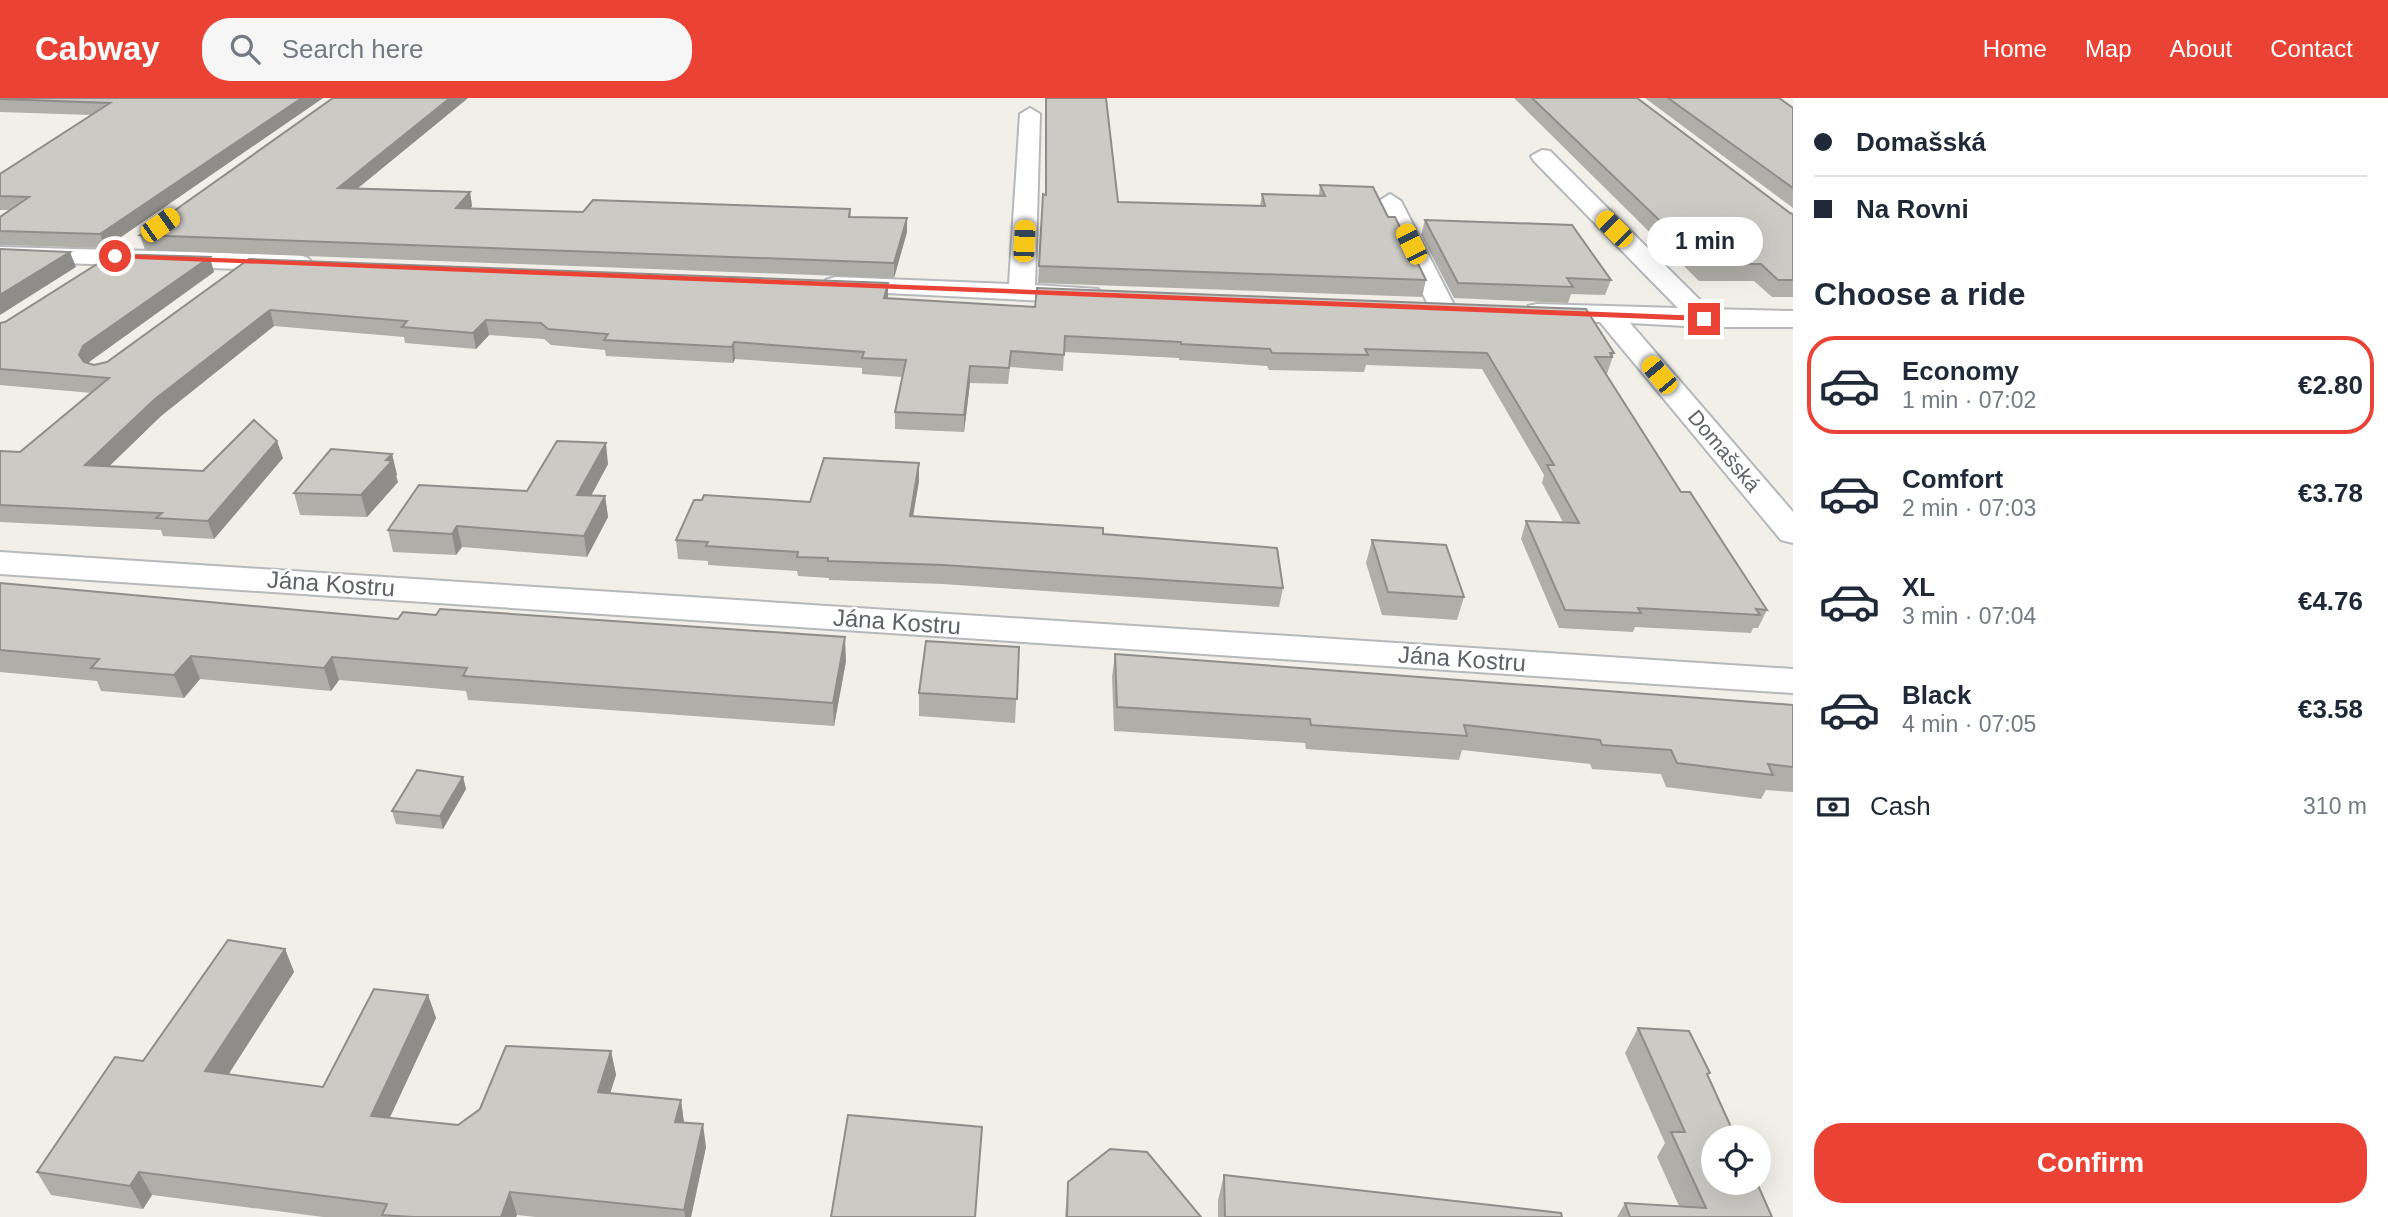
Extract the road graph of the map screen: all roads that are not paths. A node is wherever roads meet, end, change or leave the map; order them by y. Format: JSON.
{"nodes":[{"id":1,"x":1030,"y":114,"type":"dead end"},
{"id":2,"x":1542,"y":156,"type":"dead end"},
{"id":3,"x":1390,"y":201,"type":"dead end"},
{"id":4,"x":149,"y":233,"type":"edge"},
{"id":5,"x":0,"y":254,"type":"edge"},
{"id":6,"x":115,"y":256,"type":"junction"},
{"id":7,"x":249,"y":261,"type":"junction"},
{"id":8,"x":318,"y":264,"type":"edge"},
{"id":9,"x":80,"y":278,"type":"edge"},
{"id":10,"x":815,"y":284,"type":"edge"},
{"id":11,"x":217,"y":285,"type":"edge"},
{"id":12,"x":1022,"y":292,"type":"junction"},
{"id":13,"x":1116,"y":296,"type":"edge"},
{"id":14,"x":1415,"y":308,"type":"edge"},
{"id":15,"x":1443,"y":309,"type":"junction"},
{"id":16,"x":1470,"y":310,"type":"edge"},
{"id":17,"x":1512,"y":311,"type":"edge"},
{"id":18,"x":1609,"y":315,"type":"junction"},
{"id":19,"x":1704,"y":319,"type":"junction"},
{"id":20,"x":1793,"y":319,"type":"edge"},
{"id":21,"x":1793,"y":533,"type":"edge"},
{"id":22,"x":0,"y":562,"type":"edge"},
{"id":23,"x":1793,"y":681,"type":"edge"}],
"edges":[{"from":1,"to":12,"type":"street"},
{"from":2,"to":19,"type":"street"},
{"from":3,"to":15,"type":"street"},
{"from":4,"to":6,"type":"street"},
{"from":5,"to":6,"type":"street"},
{"from":6,"to":7,"type":"street"},
{"from":6,"to":9,"type":"street"},
{"from":7,"to":8,"type":"street"},
{"from":7,"to":11,"type":"street"},
{"from":10,"to":12,"type":"street"},
{"from":12,"to":13,"type":"street"},
{"from":14,"to":15,"type":"street"},
{"from":15,"to":16,"type":"street"},
{"from":17,"to":18,"type":"street"},
{"from":18,"to":19,"type":"street"},
{"from":18,"to":21,"type":"street","name":"Domašská"},
{"from":19,"to":20,"type":"street"},
{"from":22,"to":23,"type":"street","name":"Jána Kostru"}]}
